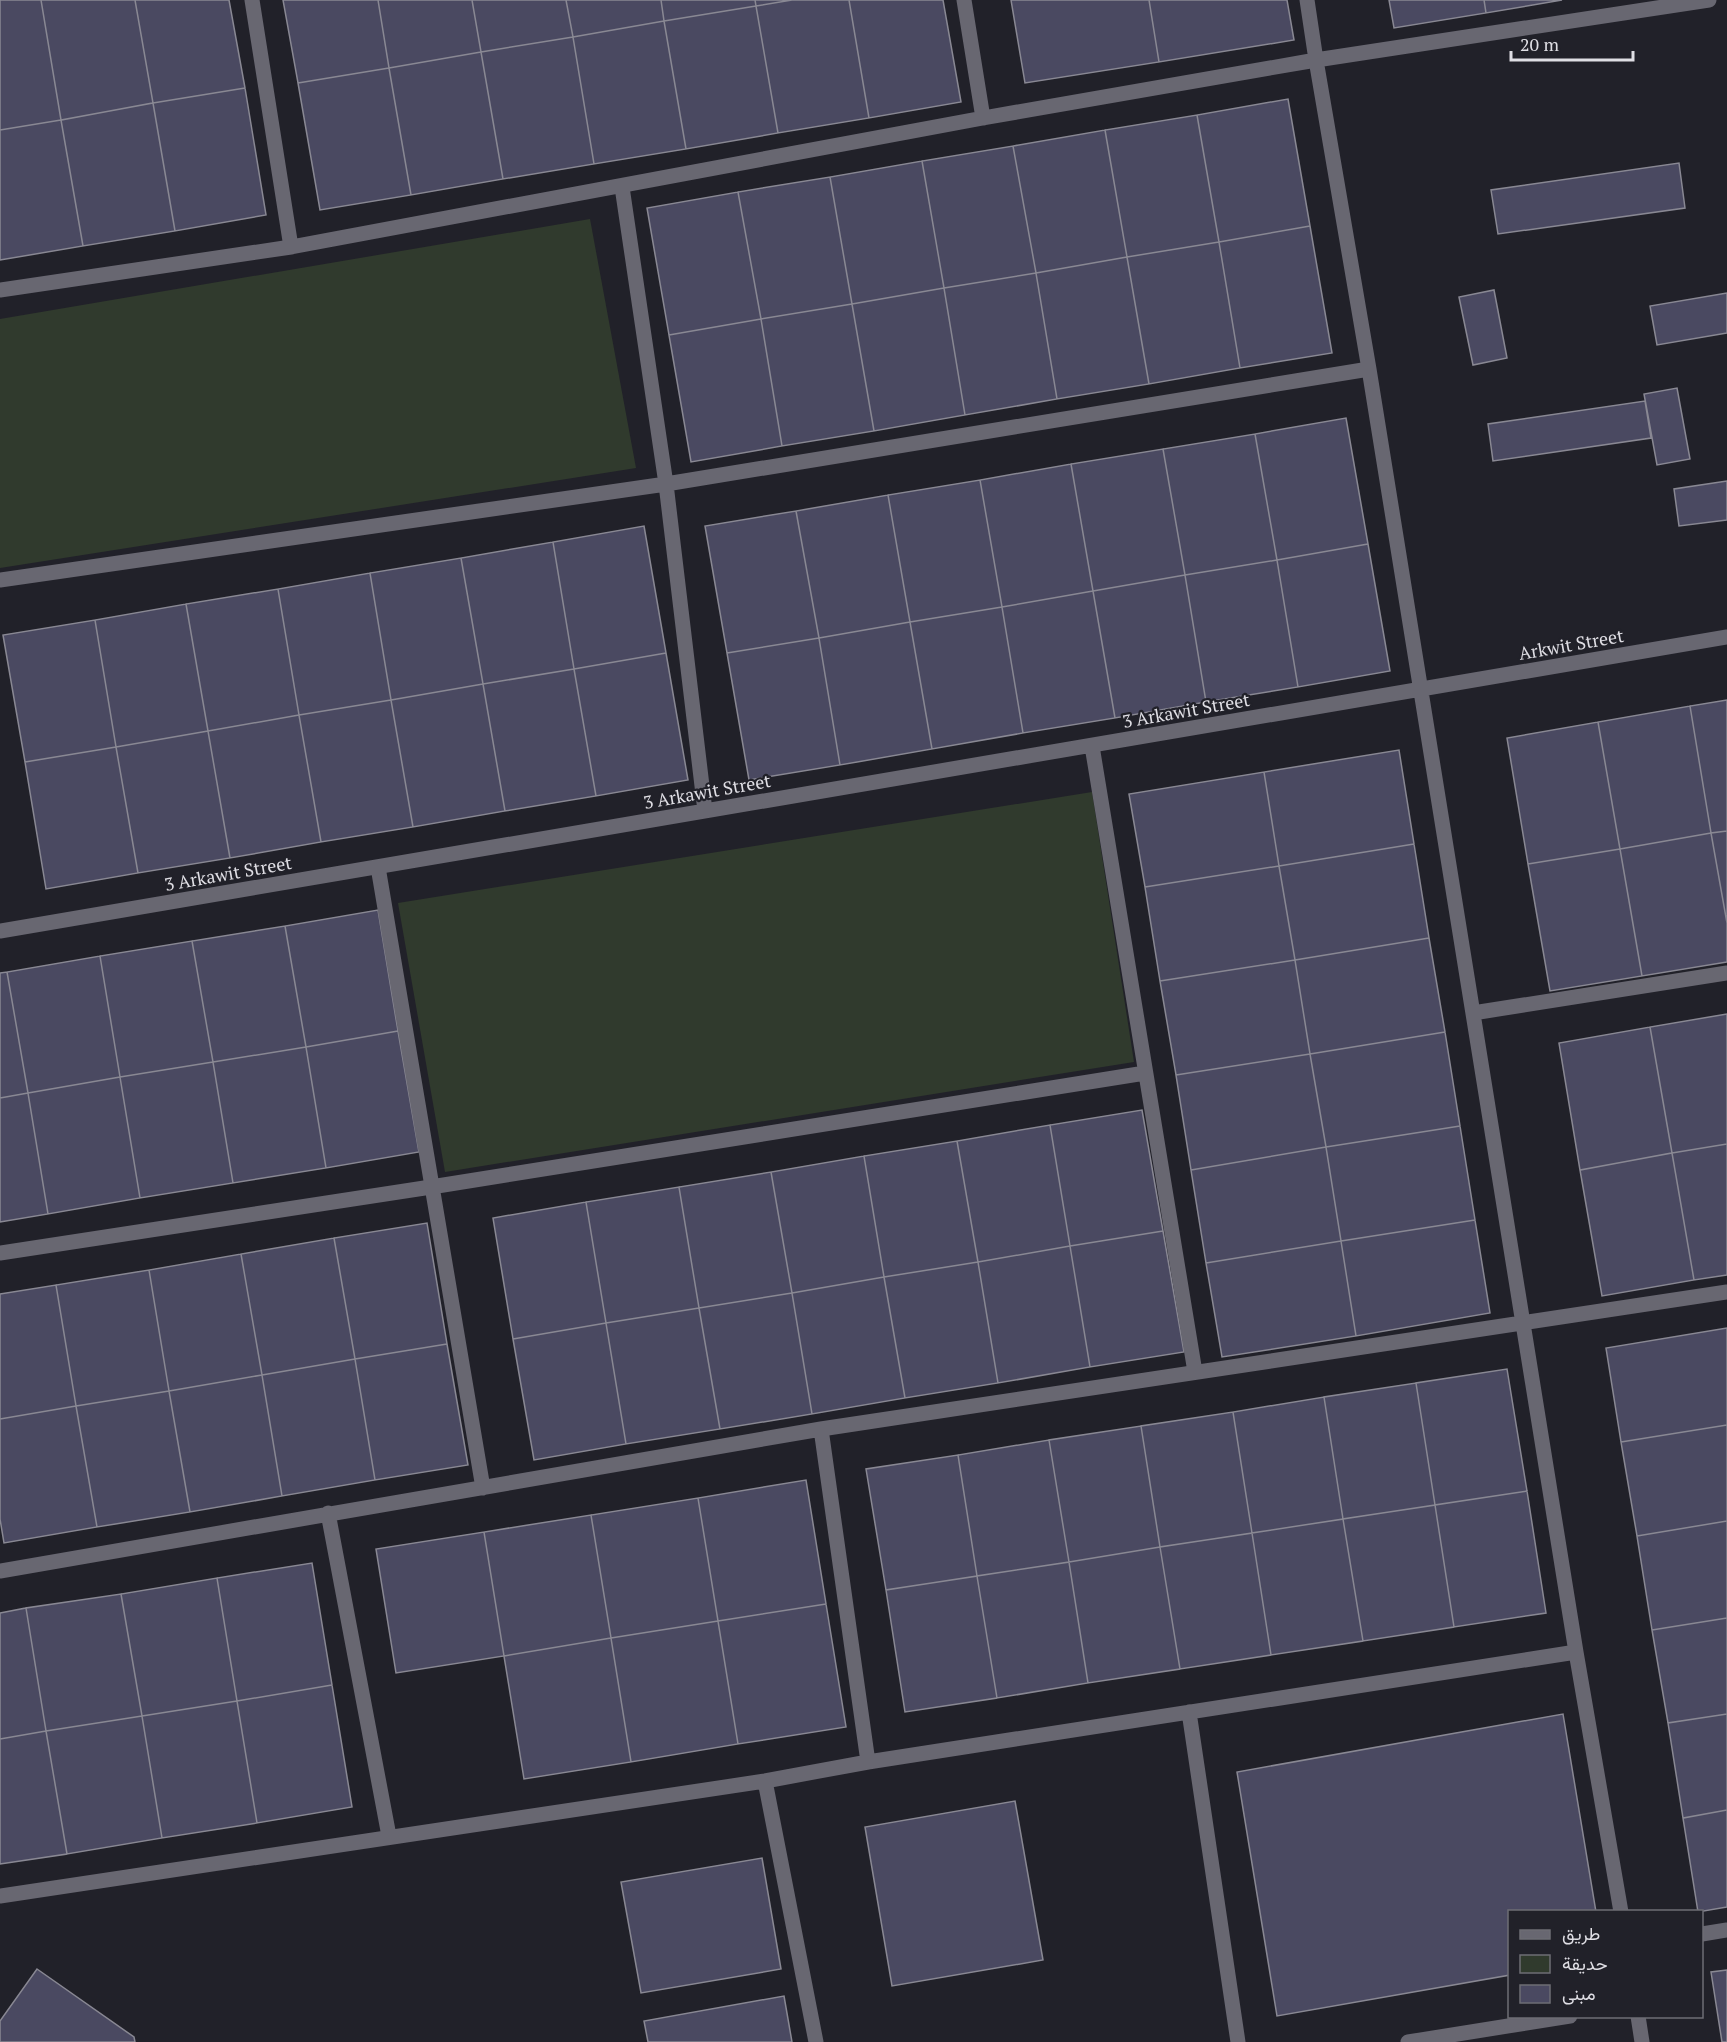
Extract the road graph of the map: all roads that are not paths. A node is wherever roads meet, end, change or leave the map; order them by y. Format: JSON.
{"nodes":[{"id":1,"x":252,"y":0,"type":"edge"},
{"id":2,"x":964,"y":0,"type":"edge"},
{"id":3,"x":1307,"y":0,"type":"edge"},
{"id":4,"x":1709,"y":0,"type":"edge"},
{"id":5,"x":1316,"y":60,"type":"junction"},
{"id":6,"x":984,"y":118,"type":"junction"},
{"id":7,"x":622,"y":187,"type":"junction"},
{"id":8,"x":291,"y":247,"type":"junction"},
{"id":9,"x":0,"y":291,"type":"edge"},
{"id":10,"x":1369,"y":369,"type":"junction"},
{"id":11,"x":666,"y":484,"type":"junction"},
{"id":12,"x":0,"y":580,"type":"edge"},
{"id":13,"x":1727,"y":637,"type":"edge"},
{"id":14,"x":1421,"y":690,"type":"junction"},
{"id":15,"x":1092,"y":746,"type":"junction"},
{"id":16,"x":705,"y":811,"type":"junction"},
{"id":17,"x":378,"y":867,"type":"junction"},
{"id":18,"x":0,"y":929,"type":"edge"},
{"id":19,"x":1727,"y":973,"type":"edge"},
{"id":20,"x":1473,"y":1013,"type":"junction"},
{"id":21,"x":1145,"y":1073,"type":"junction"},
{"id":22,"x":431,"y":1187,"type":"junction"},
{"id":23,"x":0,"y":1253,"type":"edge"},
{"id":24,"x":1727,"y":1292,"type":"edge"},
{"id":25,"x":1522,"y":1322,"type":"junction"},
{"id":26,"x":1195,"y":1372,"type":"junction"},
{"id":27,"x":821,"y":1429,"type":"junction"},
{"id":28,"x":483,"y":1488,"type":"junction"},
{"id":29,"x":328,"y":1513,"type":"junction"},
{"id":30,"x":0,"y":1571,"type":"edge"},
{"id":31,"x":1576,"y":1652,"type":"junction"},
{"id":32,"x":1189,"y":1712,"type":"junction"},
{"id":33,"x":868,"y":1762,"type":"junction"},
{"id":34,"x":765,"y":1780,"type":"junction"},
{"id":35,"x":389,"y":1836,"type":"junction"},
{"id":36,"x":0,"y":1896,"type":"edge"},
{"id":37,"x":1621,"y":1910,"type":"edge"},
{"id":38,"x":1727,"y":1930,"type":"edge"},
{"id":39,"x":1703,"y":1934,"type":"edge"},
{"id":40,"x":1557,"y":2018,"type":"edge"},
{"id":41,"x":1638,"y":2018,"type":"edge"},
{"id":42,"x":816,"y":2042,"type":"edge"},
{"id":43,"x":1238,"y":2042,"type":"edge"},
{"id":44,"x":1408,"y":2042,"type":"edge"},
{"id":45,"x":1642,"y":2042,"type":"edge"}],
"edges":[{"from":1,"to":8,"type":"street"},
{"from":2,"to":6,"type":"street"},
{"from":3,"to":5,"type":"street"},
{"from":4,"to":5,"type":"street"},
{"from":5,"to":6,"type":"street"},
{"from":5,"to":10,"type":"street"},
{"from":6,"to":7,"type":"street"},
{"from":7,"to":8,"type":"street"},
{"from":7,"to":11,"type":"street"},
{"from":8,"to":9,"type":"street"},
{"from":10,"to":11,"type":"street"},
{"from":10,"to":14,"type":"street"},
{"from":11,"to":12,"type":"street"},
{"from":11,"to":16,"type":"street"},
{"from":13,"to":14,"type":"street","name":"Arkwit Street"},
{"from":14,"to":15,"type":"street","name":"3 Arkawit Street"},
{"from":14,"to":20,"type":"street"},
{"from":15,"to":16,"type":"street","name":"3 Arkawit Street"},
{"from":15,"to":21,"type":"street"},
{"from":16,"to":17,"type":"street","name":"3 Arkawit Street"},
{"from":17,"to":18,"type":"street","name":"3 Arkawit Street"},
{"from":17,"to":22,"type":"street"},
{"from":19,"to":20,"type":"street"},
{"from":20,"to":25,"type":"street"},
{"from":21,"to":22,"type":"street"},
{"from":21,"to":26,"type":"street"},
{"from":22,"to":23,"type":"street"},
{"from":22,"to":28,"type":"street"},
{"from":24,"to":25,"type":"street"},
{"from":25,"to":26,"type":"street"},
{"from":25,"to":31,"type":"street"},
{"from":26,"to":27,"type":"street"},
{"from":27,"to":28,"type":"street"},
{"from":27,"to":33,"type":"street"},
{"from":28,"to":29,"type":"street"},
{"from":29,"to":30,"type":"street"},
{"from":29,"to":35,"type":"street"},
{"from":31,"to":32,"type":"street"},
{"from":31,"to":37,"type":"street"},
{"from":32,"to":33,"type":"street"},
{"from":32,"to":43,"type":"street"},
{"from":33,"to":34,"type":"street"},
{"from":34,"to":35,"type":"street"},
{"from":34,"to":42,"type":"street"},
{"from":35,"to":36,"type":"street"},
{"from":38,"to":39,"type":"street"},
{"from":40,"to":44,"type":"street"},
{"from":41,"to":45,"type":"street"}]}
